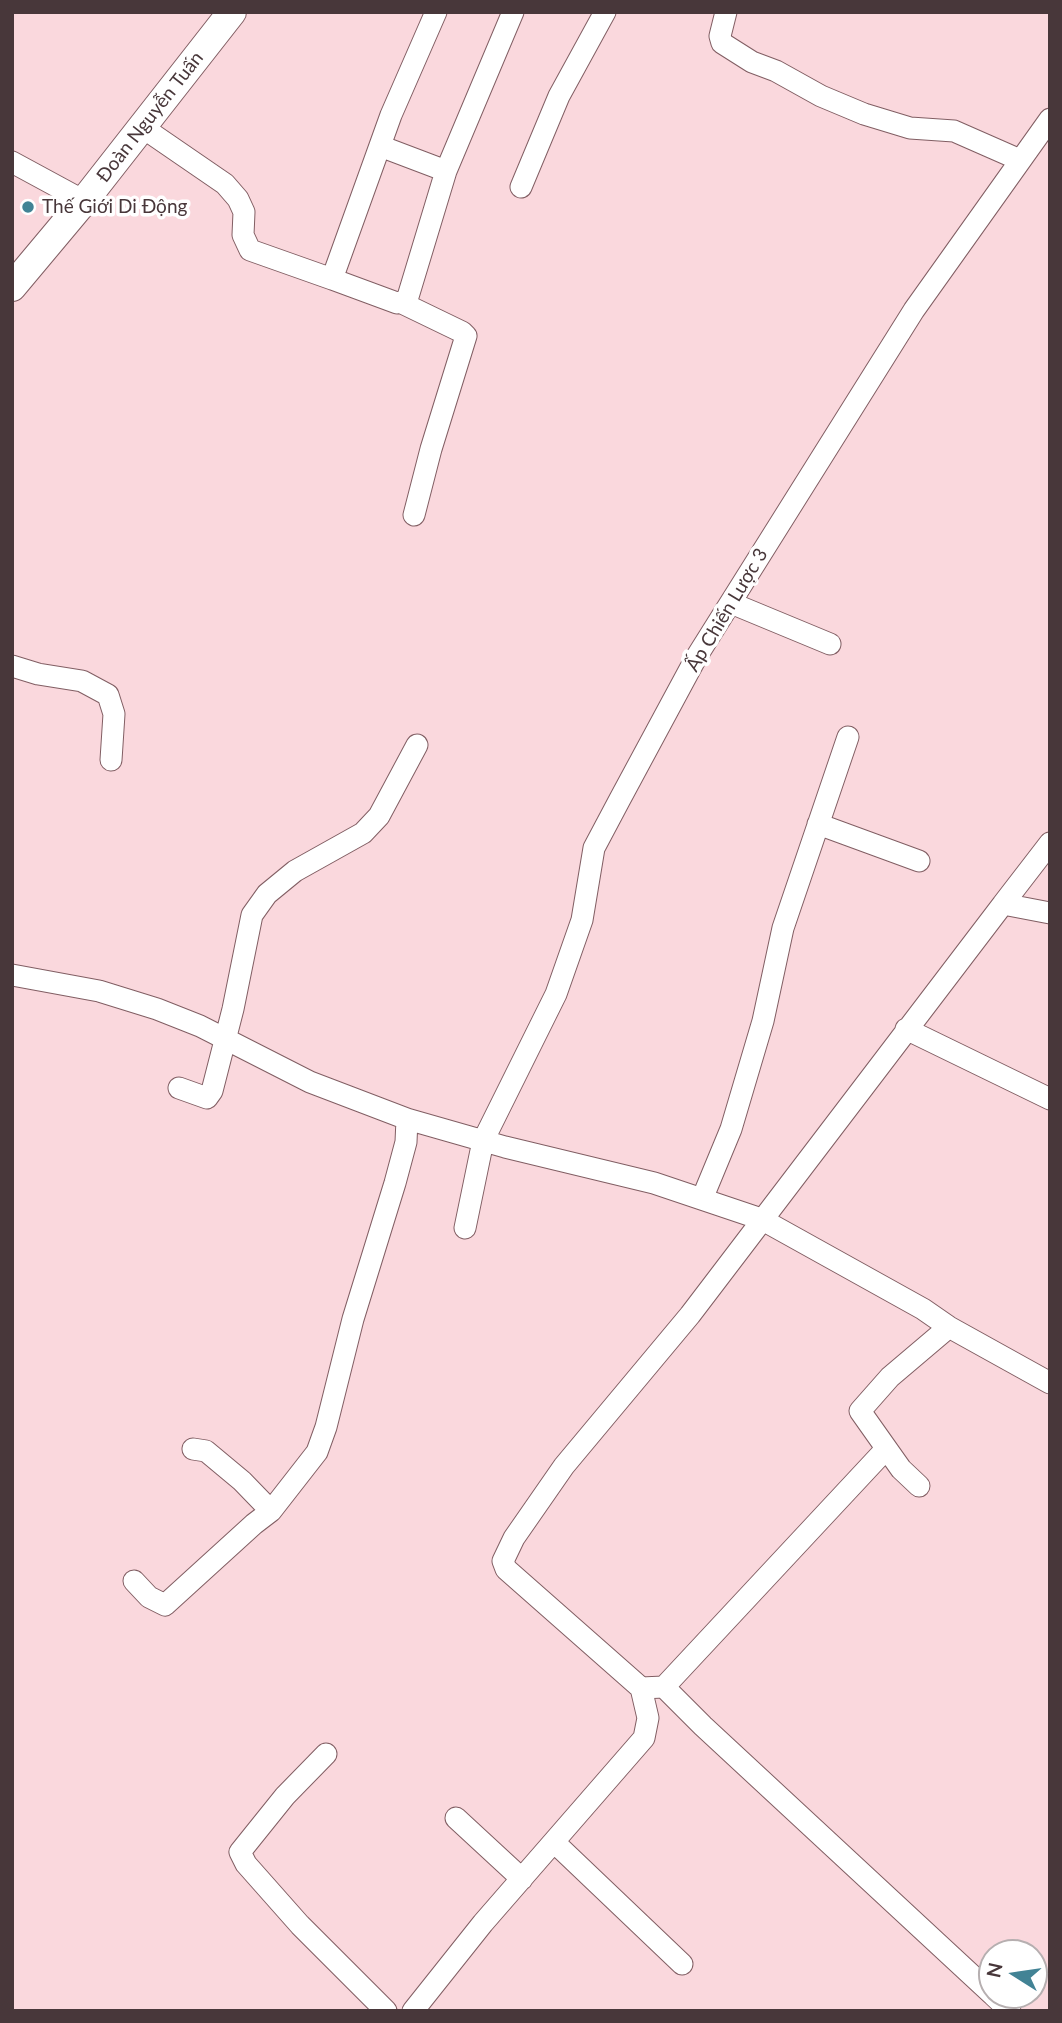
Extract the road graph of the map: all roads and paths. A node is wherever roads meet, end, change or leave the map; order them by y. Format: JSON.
{"nodes":[{"id":1,"x":232,"y":12,"type":"edge"},
{"id":2,"x":436,"y":12,"type":"edge"},
{"id":3,"x":513,"y":12,"type":"edge"},
{"id":4,"x":605,"y":12,"type":"edge"},
{"id":5,"x":726,"y":12,"type":"edge"},
{"id":6,"x":1050,"y":119,"type":"edge"},
{"id":7,"x":142,"y":127,"type":"junction"},
{"id":8,"x":380,"y":146,"type":"junction"},
{"id":9,"x":1020,"y":160,"type":"junction"},
{"id":10,"x":12,"y":162,"type":"edge"},
{"id":11,"x":446,"y":171,"type":"junction"},
{"id":12,"x":521,"y":187,"type":"dead end"},
{"id":13,"x":84,"y":201,"type":"junction"},
{"id":14,"x":332,"y":279,"type":"junction"},
{"id":15,"x":12,"y":286,"type":"edge"},
{"id":16,"x":402,"y":303,"type":"junction"},
{"id":17,"x":414,"y":515,"type":"dead end"},
{"id":18,"x":741,"y":607,"type":"junction"},
{"id":19,"x":830,"y":644,"type":"dead end"},
{"id":20,"x":12,"y":666,"type":"edge"},
{"id":21,"x":848,"y":737,"type":"dead end"},
{"id":22,"x":417,"y":745,"type":"dead end"},
{"id":23,"x":111,"y":760,"type":"dead end"},
{"id":24,"x":818,"y":824,"type":"junction"},
{"id":25,"x":1050,"y":843,"type":"edge"},
{"id":26,"x":919,"y":861,"type":"dead end"},
{"id":27,"x":1003,"y":904,"type":"junction"},
{"id":28,"x":1050,"y":913,"type":"edge"},
{"id":29,"x":12,"y":975,"type":"edge"},
{"id":30,"x":906,"y":1029,"type":"junction"},
{"id":31,"x":224,"y":1039,"type":"junction"},
{"id":32,"x":179,"y":1088,"type":"dead end"},
{"id":33,"x":1050,"y":1099,"type":"edge"},
{"id":34,"x":407,"y":1119,"type":"junction"},
{"id":35,"x":484,"y":1141,"type":"junction"},
{"id":36,"x":702,"y":1199,"type":"junction"},
{"id":37,"x":761,"y":1219,"type":"junction"},
{"id":38,"x":465,"y":1228,"type":"dead end"},
{"id":39,"x":948,"y":1327,"type":"junction"},
{"id":40,"x":1050,"y":1384,"type":"edge"},
{"id":41,"x":193,"y":1449,"type":"dead end"},
{"id":42,"x":886,"y":1449,"type":"junction"},
{"id":43,"x":919,"y":1486,"type":"dead end"},
{"id":44,"x":271,"y":1511,"type":"junction"},
{"id":45,"x":134,"y":1581,"type":"dead end"},
{"id":46,"x":664,"y":1687,"type":"junction"},
{"id":47,"x":641,"y":1688,"type":"junction"},
{"id":48,"x":326,"y":1754,"type":"dead end"},
{"id":49,"x":456,"y":1818,"type":"dead end"},
{"id":50,"x":554,"y":1842,"type":"junction"},
{"id":51,"x":522,"y":1879,"type":"junction"},
{"id":52,"x":682,"y":1964,"type":"dead end"},
{"id":53,"x":978,"y":1982,"type":"edge"},
{"id":54,"x":386,"y":2011,"type":"edge"},
{"id":55,"x":413,"y":2011,"type":"edge"}],
"edges":[{"from":1,"to":7,"type":"main road","name":"Đoàn Nguyễn Tuấn"},
{"from":2,"to":8,"type":"street"},
{"from":3,"to":11,"type":"street"},
{"from":4,"to":12,"type":"street"},
{"from":5,"to":9,"type":"street"},
{"from":6,"to":9,"type":"street","name":"Ấp Chiến Lược 3"},
{"from":7,"to":13,"type":"main road","name":"Đoàn Nguyễn Tuấn"},
{"from":7,"to":14,"type":"street"},
{"from":8,"to":11,"type":"street"},
{"from":8,"to":14,"type":"street"},
{"from":9,"to":18,"type":"street","name":"Ấp Chiến Lược 3"},
{"from":10,"to":13,"type":"street"},
{"from":11,"to":16,"type":"street"},
{"from":13,"to":15,"type":"main road","name":"Đoàn Nguyễn Tuấn"},
{"from":14,"to":16,"type":"street"},
{"from":16,"to":17,"type":"street"},
{"from":18,"to":19,"type":"street"},
{"from":18,"to":35,"type":"street","name":"Ấp Chiến Lược 3"},
{"from":20,"to":23,"type":"street"},
{"from":21,"to":24,"type":"street"},
{"from":22,"to":31,"type":"street"},
{"from":24,"to":26,"type":"street"},
{"from":24,"to":36,"type":"street"},
{"from":25,"to":27,"type":"street"},
{"from":27,"to":28,"type":"street"},
{"from":27,"to":30,"type":"street"},
{"from":29,"to":31,"type":"street"},
{"from":30,"to":33,"type":"street"},
{"from":30,"to":37,"type":"street"},
{"from":31,"to":32,"type":"street"},
{"from":31,"to":34,"type":"street"},
{"from":34,"to":35,"type":"street"},
{"from":34,"to":44,"type":"street"},
{"from":35,"to":36,"type":"street"},
{"from":35,"to":38,"type":"street","name":"Ấp Chiến Lược 3"},
{"from":36,"to":37,"type":"street"},
{"from":37,"to":39,"type":"street"},
{"from":37,"to":47,"type":"street"},
{"from":39,"to":40,"type":"street"},
{"from":39,"to":42,"type":"street"},
{"from":41,"to":44,"type":"street"},
{"from":42,"to":43,"type":"street"},
{"from":42,"to":46,"type":"street"},
{"from":44,"to":45,"type":"street"},
{"from":46,"to":47,"type":"street"},
{"from":46,"to":53,"type":"street"},
{"from":47,"to":50,"type":"street"},
{"from":48,"to":54,"type":"street"},
{"from":49,"to":51,"type":"street"},
{"from":50,"to":51,"type":"street"},
{"from":50,"to":52,"type":"street"},
{"from":51,"to":55,"type":"street"}]}
